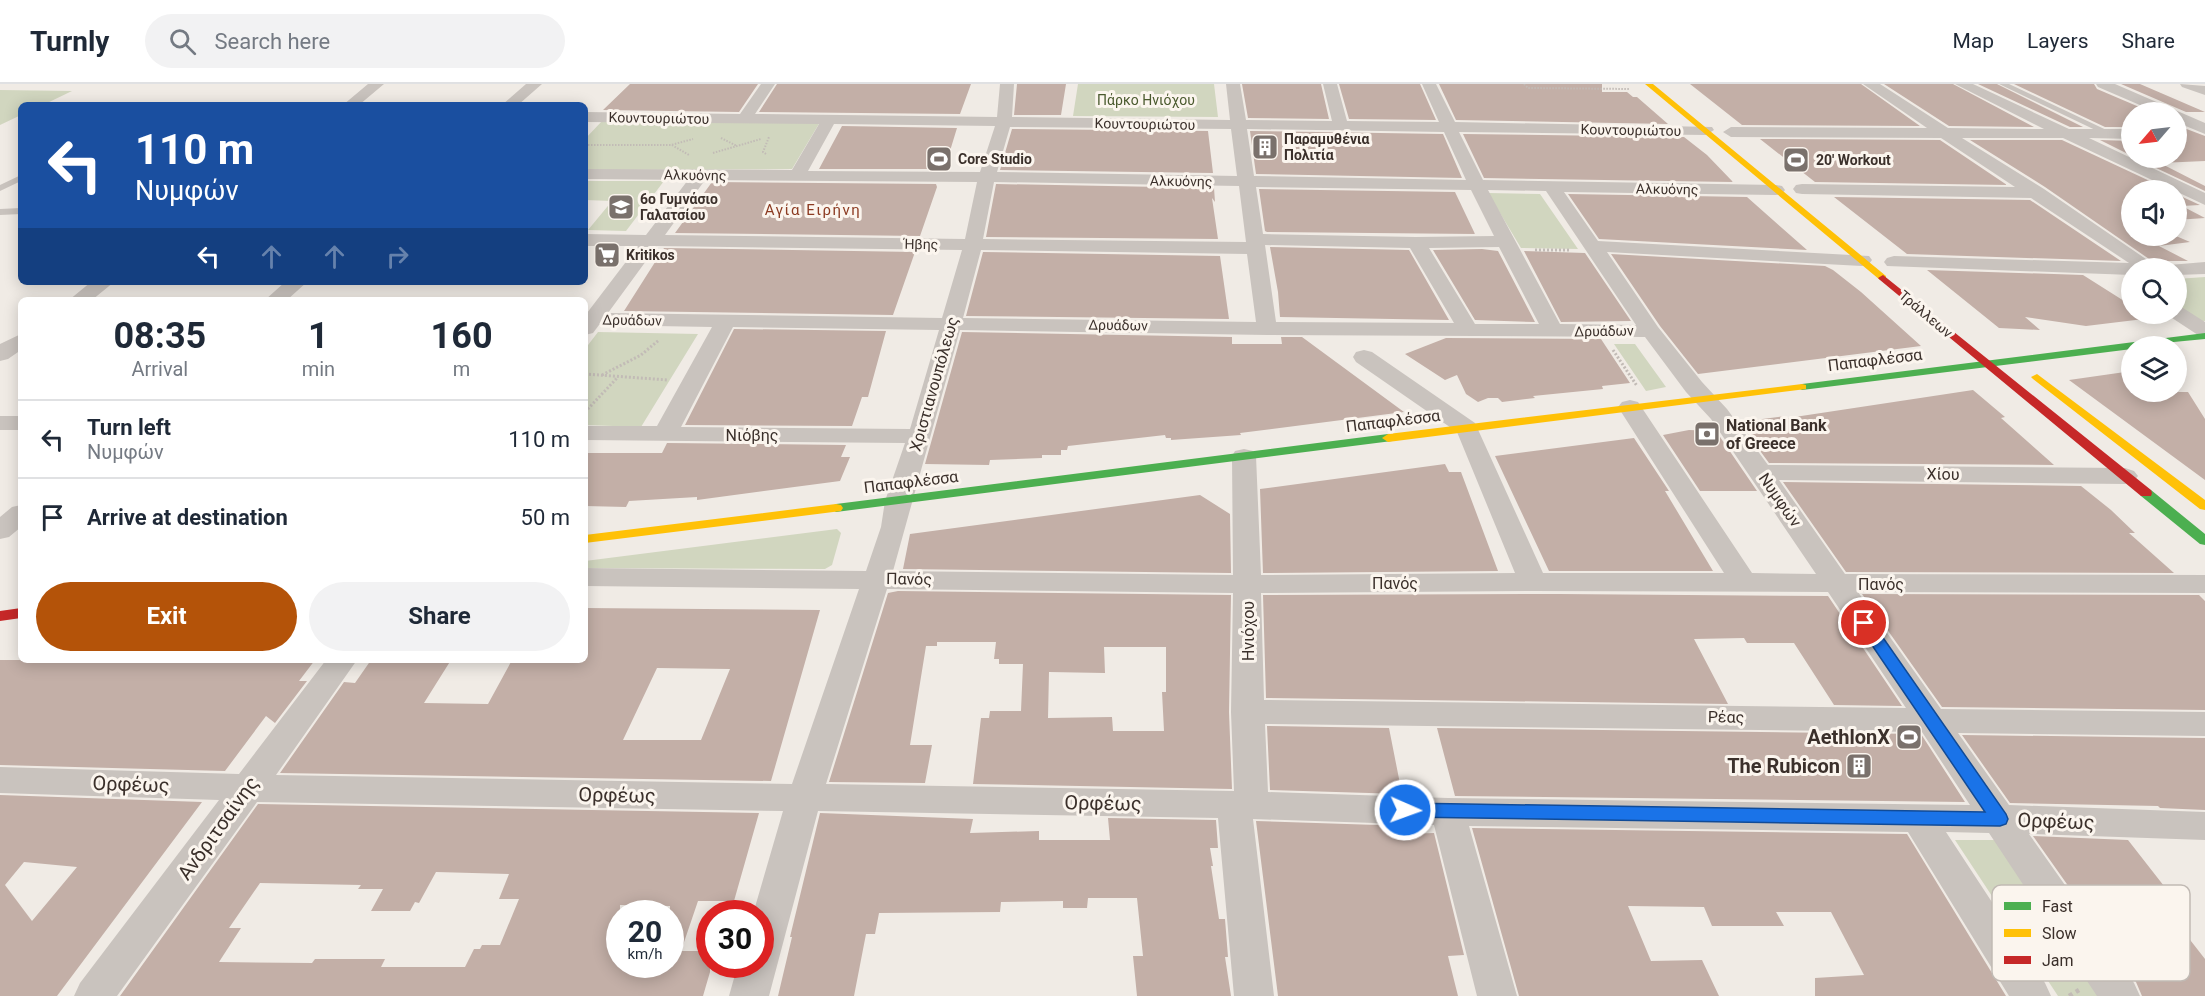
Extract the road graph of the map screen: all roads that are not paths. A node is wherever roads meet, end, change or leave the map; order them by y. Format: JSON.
{"nodes":[{"id":1,"x":376,"y":84,"type":"edge"},
{"id":2,"x":536,"y":84,"type":"edge"},
{"id":3,"x":768,"y":84,"type":"edge"},
{"id":4,"x":1007,"y":84,"type":"edge"},
{"id":5,"x":1233,"y":84,"type":"edge"},
{"id":6,"x":1330,"y":84,"type":"edge"},
{"id":7,"x":1429,"y":84,"type":"edge"},
{"id":8,"x":1649,"y":84,"type":"edge"},
{"id":9,"x":1870,"y":84,"type":"edge"},
{"id":10,"x":1962,"y":84,"type":"edge"},
{"id":11,"x":2003,"y":84,"type":"edge"},
{"id":12,"x":2103,"y":84,"type":"edge"},
{"id":13,"x":2187,"y":84,"type":"edge"},
{"id":14,"x":2205,"y":91,"type":"edge"},
{"id":15,"x":354,"y":102,"type":"edge"},
{"id":16,"x":513,"y":102,"type":"edge"},
{"id":17,"x":2145,"y":102,"type":"edge"},
{"id":18,"x":592,"y":117,"type":"edge"},
{"id":19,"x":744,"y":119,"type":"junction"},
{"id":20,"x":829,"y":120,"type":"junction"},
{"id":21,"x":2187,"y":121,"type":"edge"},
{"id":22,"x":1004,"y":122,"type":"junction"},
{"id":23,"x":1238,"y":125,"type":"junction"},
{"id":24,"x":1341,"y":126,"type":"junction"},
{"id":25,"x":1450,"y":127,"type":"junction"},
{"id":26,"x":1727,"y":129,"type":"joint"},
{"id":27,"x":1706,"y":130,"type":"junction"},
{"id":28,"x":2205,"y":130,"type":"edge"},
{"id":29,"x":2187,"y":131,"type":"edge"},
{"id":30,"x":1948,"y":134,"type":"junction"},
{"id":31,"x":2113,"y":135,"type":"junction"},
{"id":32,"x":2121,"y":135,"type":"edge"},
{"id":33,"x":2070,"y":136,"type":"junction"},
{"id":34,"x":1749,"y":146,"type":"dead end"},
{"id":35,"x":588,"y":174,"type":"edge"},
{"id":36,"x":700,"y":175,"type":"junction"},
{"id":37,"x":796,"y":176,"type":"junction"},
{"id":38,"x":987,"y":177,"type":"junction"},
{"id":39,"x":18,"y":179,"type":"edge"},
{"id":40,"x":1245,"y":182,"type":"junction"},
{"id":41,"x":1798,"y":185,"type":"joint"},
{"id":42,"x":1477,"y":186,"type":"junction"},
{"id":43,"x":1552,"y":187,"type":"junction"},
{"id":44,"x":0,"y":188,"type":"edge"},
{"id":45,"x":1776,"y":190,"type":"junction"},
{"id":46,"x":2038,"y":194,"type":"junction"},
{"id":47,"x":2205,"y":200,"type":"edge"},
{"id":48,"x":1821,"y":203,"type":"dead end"},
{"id":49,"x":18,"y":211,"type":"edge"},
{"id":50,"x":0,"y":212,"type":"edge"},
{"id":51,"x":588,"y":240,"type":"edge"},
{"id":52,"x":651,"y":241,"type":"junction"},
{"id":53,"x":1256,"y":243,"type":"junction"},
{"id":54,"x":1416,"y":243,"type":"junction"},
{"id":55,"x":973,"y":244,"type":"junction"},
{"id":56,"x":1508,"y":245,"type":"junction"},
{"id":57,"x":1593,"y":248,"type":"junction"},
{"id":58,"x":2134,"y":258,"type":"edge"},
{"id":59,"x":1890,"y":259,"type":"joint"},
{"id":60,"x":1862,"y":260,"type":"junction"},
{"id":61,"x":2205,"y":268,"type":"edge"},
{"id":62,"x":2110,"y":269,"type":"junction"},
{"id":63,"x":2121,"y":269,"type":"edge"},
{"id":64,"x":2187,"y":269,"type":"edge"},
{"id":65,"x":2121,"y":276,"type":"edge"},
{"id":66,"x":1913,"y":277,"type":"dead end"},
{"id":67,"x":100,"y":285,"type":"edge"},
{"id":68,"x":293,"y":285,"type":"edge"},
{"id":69,"x":83,"y":297,"type":"edge"},
{"id":70,"x":279,"y":297,"type":"edge"},
{"id":71,"x":726,"y":321,"type":"junction"},
{"id":72,"x":2187,"y":322,"type":"edge"},
{"id":73,"x":588,"y":323,"type":"edge"},
{"id":74,"x":952,"y":324,"type":"junction"},
{"id":75,"x":1267,"y":329,"type":"junction"},
{"id":76,"x":1467,"y":330,"type":"junction"},
{"id":77,"x":1651,"y":330,"type":"junction"},
{"id":78,"x":1553,"y":331,"type":"junction"},
{"id":79,"x":2204,"y":337,"type":"edge"},
{"id":80,"x":18,"y":342,"type":"edge"},
{"id":81,"x":1996,"y":344,"type":"dead end"},
{"id":82,"x":0,"y":354,"type":"edge"},
{"id":83,"x":1364,"y":357,"type":"dead end"},
{"id":84,"x":2014,"y":359,"type":"junction"},
{"id":85,"x":1985,"y":362,"type":"junction"},
{"id":86,"x":1704,"y":399,"type":"junction"},
{"id":87,"x":1640,"y":406,"type":"junction"},
{"id":88,"x":0,"y":423,"type":"edge"},
{"id":89,"x":18,"y":423,"type":"edge"},
{"id":90,"x":1467,"y":428,"type":"junction"},
{"id":91,"x":588,"y":433,"type":"edge"},
{"id":92,"x":665,"y":434,"type":"junction"},
{"id":93,"x":920,"y":436,"type":"junction"},
{"id":94,"x":1244,"y":456,"type":"junction"},
{"id":95,"x":1761,"y":472,"type":"junction"},
{"id":96,"x":2125,"y":476,"type":"junction"},
{"id":97,"x":898,"y":501,"type":"junction"},
{"id":98,"x":2205,"y":506,"type":"edge"},
{"id":99,"x":18,"y":516,"type":"edge"},
{"id":100,"x":0,"y":531,"type":"edge"},
{"id":101,"x":588,"y":539,"type":"edge"},
{"id":102,"x":2205,"y":541,"type":"edge"},
{"id":103,"x":588,"y":577,"type":"edge"},
{"id":104,"x":876,"y":579,"type":"junction"},
{"id":105,"x":1533,"y":582,"type":"junction"},
{"id":106,"x":1744,"y":583,"type":"junction"},
{"id":107,"x":1248,"y":584,"type":"junction"},
{"id":108,"x":1838,"y":584,"type":"junction"},
{"id":109,"x":2205,"y":584,"type":"edge"},
{"id":110,"x":18,"y":613,"type":"edge"},
{"id":111,"x":0,"y":616,"type":"edge"},
{"id":112,"x":340,"y":663,"type":"edge"},
{"id":113,"x":1247,"y":712,"type":"junction"},
{"id":114,"x":1931,"y":719,"type":"junction"},
{"id":115,"x":2205,"y":724,"type":"edge"},
{"id":116,"x":0,"y":780,"type":"edge"},
{"id":117,"x":248,"y":788,"type":"junction"},
{"id":118,"x":804,"y":798,"type":"junction"},
{"id":119,"x":1243,"y":805,"type":"junction"},
{"id":120,"x":1448,"y":812,"type":"junction"},
{"id":121,"x":1918,"y":818,"type":"junction"},
{"id":122,"x":2000,"y":819,"type":"junction"},
{"id":123,"x":2205,"y":826,"type":"edge"},
{"id":124,"x":2045,"y":885,"type":"edge"},
{"id":125,"x":774,"y":905,"type":"edge"},
{"id":126,"x":1992,"y":935,"type":"edge"},
{"id":127,"x":754,"y":978,"type":"edge"},
{"id":128,"x":2021,"y":981,"type":"edge"},
{"id":129,"x":2110,"y":981,"type":"edge"},
{"id":130,"x":94,"y":996,"type":"edge"},
{"id":131,"x":749,"y":996,"type":"edge"},
{"id":132,"x":1254,"y":996,"type":"edge"},
{"id":133,"x":1497,"y":996,"type":"edge"},
{"id":134,"x":2031,"y":996,"type":"edge"},
{"id":135,"x":2120,"y":996,"type":"edge"}],
"edges":[{"from":1,"to":15,"type":"street"},
{"from":2,"to":16,"type":"street"},
{"from":3,"to":19,"type":"street"},
{"from":4,"to":22,"type":"street","name":"Χριστιανουπόλεως"},
{"from":5,"to":23,"type":"street"},
{"from":6,"to":24,"type":"street"},
{"from":7,"to":25,"type":"street"},
{"from":8,"to":27,"type":"street","name":"Τράλλεων"},
{"from":9,"to":30,"type":"street"},
{"from":10,"to":33,"type":"street"},
{"from":11,"to":31,"type":"lane"},
{"from":12,"to":17,"type":"street"},
{"from":13,"to":14,"type":"street"},
{"from":18,"to":19,"type":"street","name":"Κουντουριώτου"},
{"from":19,"to":20,"type":"street","name":"Κουντουριώτου"},
{"from":20,"to":22,"type":"street","name":"Κουντουριώτου"},
{"from":20,"to":37,"type":"street"},
{"from":21,"to":28,"type":"street"},
{"from":22,"to":23,"type":"street","name":"Κουντουριώτου"},
{"from":22,"to":38,"type":"street","name":"Χριστιανουπόλεως"},
{"from":23,"to":24,"type":"street","name":"Κουντουριώτου"},
{"from":23,"to":40,"type":"street"},
{"from":24,"to":25,"type":"street","name":"Κουντουριώτου"},
{"from":25,"to":27,"type":"street","name":"Κουντουριώτου"},
{"from":25,"to":42,"type":"street"},
{"from":26,"to":30,"type":"street"},
{"from":26,"to":34,"type":"street"},
{"from":27,"to":45,"type":"street","name":"Τράλλεων"},
{"from":28,"to":29,"type":"street"},
{"from":30,"to":33,"type":"street"},
{"from":30,"to":46,"type":"street"},
{"from":31,"to":32,"type":"street"},
{"from":31,"to":33,"type":"street"},
{"from":33,"to":47,"type":"street"},
{"from":35,"to":36,"type":"street","name":"Αλκυόνης"},
{"from":36,"to":37,"type":"street","name":"Αλκυόνης"},
{"from":36,"to":52,"type":"street"},
{"from":37,"to":38,"type":"street","name":"Αλκυόνης"},
{"from":38,"to":40,"type":"street","name":"Αλκυόνης"},
{"from":38,"to":55,"type":"street","name":"Χριστιανουπόλεως"},
{"from":39,"to":44,"type":"lane"},
{"from":40,"to":42,"type":"street","name":"Αλκυόνης"},
{"from":40,"to":53,"type":"street"},
{"from":41,"to":46,"type":"street"},
{"from":41,"to":48,"type":"street"},
{"from":42,"to":43,"type":"street","name":"Αλκυόνης"},
{"from":42,"to":56,"type":"street"},
{"from":43,"to":45,"type":"street","name":"Αλκυόνης"},
{"from":43,"to":57,"type":"street","name":"Νυμφών"},
{"from":45,"to":60,"type":"street","name":"Τράλλεων"},
{"from":46,"to":58,"type":"street"},
{"from":49,"to":50,"type":"lane"},
{"from":51,"to":52,"type":"street","name":"Ήβης"},
{"from":52,"to":55,"type":"street","name":"Ήβης"},
{"from":52,"to":73,"type":"street"},
{"from":53,"to":54,"type":"street","name":"Ήβης"},
{"from":53,"to":55,"type":"street","name":"Ήβης"},
{"from":53,"to":75,"type":"street"},
{"from":54,"to":56,"type":"street","name":"Ήβης"},
{"from":54,"to":76,"type":"street"},
{"from":55,"to":74,"type":"street","name":"Χριστιανουπόλεως"},
{"from":56,"to":78,"type":"street"},
{"from":57,"to":60,"type":"street"},
{"from":57,"to":77,"type":"street","name":"Νυμφών"},
{"from":59,"to":62,"type":"street"},
{"from":59,"to":66,"type":"street","name":"Τράλλεων"},
{"from":60,"to":85,"type":"street","name":"Τράλλεων"},
{"from":61,"to":64,"type":"street"},
{"from":62,"to":63,"type":"street"},
{"from":62,"to":65,"type":"street"},
{"from":67,"to":69,"type":"street"},
{"from":68,"to":70,"type":"street"},
{"from":71,"to":73,"type":"street","name":"Δρυάδων"},
{"from":71,"to":74,"type":"street","name":"Δρυάδων"},
{"from":71,"to":92,"type":"street"},
{"from":72,"to":79,"type":"street"},
{"from":74,"to":75,"type":"street","name":"Δρυάδων"},
{"from":74,"to":93,"type":"street","name":"Χριστιανουπόλεως"},
{"from":75,"to":76,"type":"street","name":"Δρυάδων"},
{"from":76,"to":78,"type":"street","name":"Δρυάδων"},
{"from":77,"to":78,"type":"street","name":"Δρυάδων"},
{"from":77,"to":86,"type":"street","name":"Νυμφών"},
{"from":79,"to":84,"type":"street","name":"Παπαφλέσσα"},
{"from":80,"to":82,"type":"street"},
{"from":81,"to":84,"type":"street"},
{"from":83,"to":90,"type":"street"},
{"from":84,"to":85,"type":"street","name":"Παπαφλέσσα"},
{"from":84,"to":98,"type":"street"},
{"from":85,"to":86,"type":"street","name":"Παπαφλέσσα"},
{"from":85,"to":96,"type":"street","name":"Τράλλεων"},
{"from":86,"to":87,"type":"street","name":"Παπαφλέσσα"},
{"from":86,"to":95,"type":"street","name":"Νυμφών"},
{"from":87,"to":90,"type":"street","name":"Παπαφλέσσα"},
{"from":87,"to":106,"type":"street"},
{"from":88,"to":89,"type":"street"},
{"from":90,"to":94,"type":"street","name":"Παπαφλέσσα"},
{"from":90,"to":105,"type":"street"},
{"from":91,"to":92,"type":"street","name":"Νιόβης"},
{"from":92,"to":93,"type":"street","name":"Νιόβης"},
{"from":93,"to":97,"type":"street","name":"Χριστιανουπόλεως"},
{"from":94,"to":97,"type":"street","name":"Παπαφλέσσα"},
{"from":94,"to":107,"type":"street","name":"Ηνιόχου"},
{"from":95,"to":96,"type":"street","name":"Χίου"},
{"from":95,"to":108,"type":"street","name":"Νυμφών"},
{"from":96,"to":102,"type":"street","name":"Τράλλεων"},
{"from":97,"to":101,"type":"street","name":"Παπαφλέσσα"},
{"from":97,"to":104,"type":"street","name":"Χριστιανουπόλεως"},
{"from":99,"to":100,"type":"street"},
{"from":103,"to":104,"type":"street","name":"Πανός"},
{"from":104,"to":107,"type":"street","name":"Πανός"},
{"from":104,"to":118,"type":"street","name":"Χριστιανουπόλεως"},
{"from":105,"to":106,"type":"street","name":"Πανός"},
{"from":105,"to":107,"type":"street","name":"Πανός"},
{"from":106,"to":108,"type":"street","name":"Πανός"},
{"from":107,"to":113,"type":"street","name":"Ηνιόχου"},
{"from":108,"to":109,"type":"street","name":"Πανός"},
{"from":108,"to":114,"type":"street","name":"Νυμφών"},
{"from":110,"to":111,"type":"street"},
{"from":112,"to":117,"type":"street","name":"Ανδριτσαίνης"},
{"from":113,"to":114,"type":"street","name":"Ρέας"},
{"from":113,"to":119,"type":"street","name":"Ηνιόχου"},
{"from":114,"to":115,"type":"street","name":"Ρέας"},
{"from":114,"to":122,"type":"street","name":"Νυμφών"},
{"from":116,"to":117,"type":"street","name":"Ορφέως"},
{"from":117,"to":118,"type":"street","name":"Ορφέως"},
{"from":117,"to":130,"type":"street","name":"Ανδριτσαίνης"},
{"from":118,"to":119,"type":"street","name":"Ορφέως"},
{"from":118,"to":125,"type":"street","name":"Χριστιανουπόλεως"},
{"from":119,"to":120,"type":"street","name":"Ορφέως"},
{"from":119,"to":132,"type":"street","name":"Ηνιόχου"},
{"from":120,"to":121,"type":"street","name":"Ορφέως"},
{"from":120,"to":133,"type":"street"},
{"from":121,"to":122,"type":"street","name":"Ορφέως"},
{"from":121,"to":126,"type":"street"},
{"from":122,"to":123,"type":"street","name":"Ορφέως"},
{"from":122,"to":124,"type":"street","name":"Νυμφών"},
{"from":127,"to":131,"type":"street"},
{"from":128,"to":134,"type":"street"},
{"from":129,"to":135,"type":"street","name":"Νυμφών"}]}
